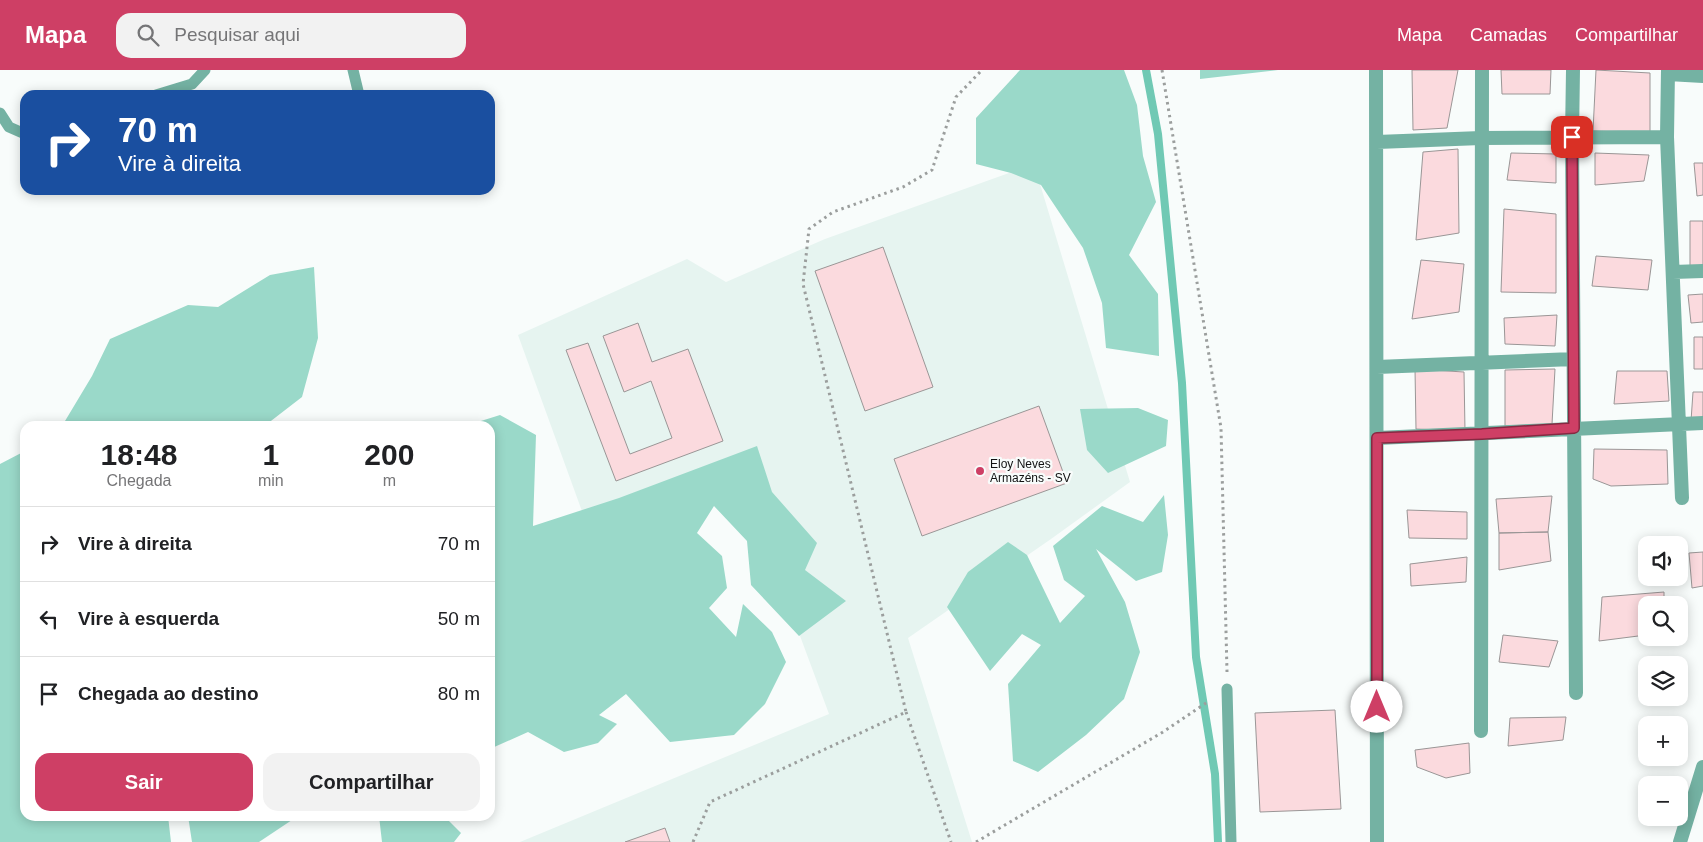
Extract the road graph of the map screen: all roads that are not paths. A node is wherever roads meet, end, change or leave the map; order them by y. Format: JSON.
{"nodes":[{"id":1,"x":205,"y":70,"type":"edge"},
{"id":2,"x":353,"y":70,"type":"edge"},
{"id":3,"x":1376,"y":70,"type":"edge"},
{"id":4,"x":1482,"y":70,"type":"edge"},
{"id":5,"x":1573,"y":70,"type":"edge"},
{"id":6,"x":1668,"y":72,"type":"edge"},
{"id":7,"x":1703,"y":76,"type":"edge"},
{"id":8,"x":172,"y":90,"type":"edge"},
{"id":9,"x":358,"y":90,"type":"edge"},
{"id":10,"x":0,"y":113,"type":"edge"},
{"id":11,"x":20,"y":132,"type":"edge"},
{"id":12,"x":1572,"y":137,"type":"junction"},
{"id":13,"x":1667,"y":137,"type":"junction"},
{"id":14,"x":1481,"y":138,"type":"junction"},
{"id":15,"x":1376,"y":142,"type":"junction"},
{"id":16,"x":1673,"y":272,"type":"junction"},
{"id":17,"x":1703,"y":272,"type":"edge"},
{"id":18,"x":1573,"y":359,"type":"junction"},
{"id":19,"x":1481,"y":362,"type":"junction"},
{"id":20,"x":1377,"y":367,"type":"junction"},
{"id":21,"x":1703,"y":423,"type":"edge"},
{"id":22,"x":1679,"y":424,"type":"junction"},
{"id":23,"x":1574,"y":428,"type":"junction"},
{"id":24,"x":1482,"y":434,"type":"junction"},
{"id":25,"x":1377,"y":438,"type":"junction"},
{"id":26,"x":1682,"y":498,"type":"dead end"},
{"id":27,"x":1227,"y":689,"type":"road end"},
{"id":28,"x":1576,"y":693,"type":"dead end"},
{"id":29,"x":1481,"y":731,"type":"dead end"},
{"id":30,"x":1703,"y":767,"type":"edge"},
{"id":31,"x":1231,"y":842,"type":"edge"},
{"id":32,"x":1378,"y":842,"type":"edge"},
{"id":33,"x":1680,"y":842,"type":"edge"}],
"edges":[{"from":1,"to":8,"type":"lane"},
{"from":2,"to":9,"type":"lane"},
{"from":3,"to":15,"type":"street"},
{"from":4,"to":14,"type":"street"},
{"from":5,"to":12,"type":"street"},
{"from":6,"to":7,"type":"street"},
{"from":6,"to":13,"type":"street"},
{"from":10,"to":11,"type":"lane"},
{"from":12,"to":13,"type":"street"},
{"from":12,"to":14,"type":"street"},
{"from":12,"to":18,"type":"street"},
{"from":13,"to":16,"type":"street"},
{"from":14,"to":15,"type":"street"},
{"from":14,"to":19,"type":"street"},
{"from":15,"to":20,"type":"street"},
{"from":16,"to":17,"type":"street"},
{"from":16,"to":22,"type":"street"},
{"from":18,"to":19,"type":"street"},
{"from":18,"to":23,"type":"street"},
{"from":19,"to":20,"type":"street"},
{"from":19,"to":24,"type":"street"},
{"from":20,"to":25,"type":"street"},
{"from":21,"to":22,"type":"street"},
{"from":22,"to":23,"type":"street"},
{"from":22,"to":26,"type":"street"},
{"from":23,"to":24,"type":"street"},
{"from":23,"to":28,"type":"street"},
{"from":24,"to":25,"type":"street"},
{"from":24,"to":29,"type":"street"},
{"from":25,"to":32,"type":"street"},
{"from":27,"to":31,"type":"lane"},
{"from":30,"to":33,"type":"street"}]}
